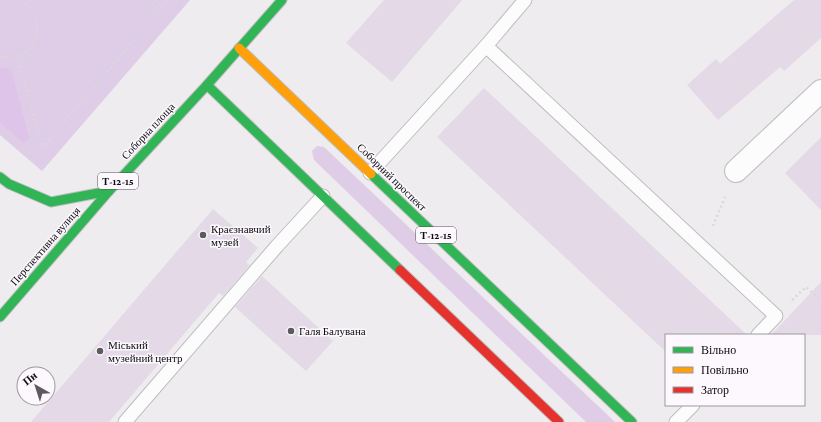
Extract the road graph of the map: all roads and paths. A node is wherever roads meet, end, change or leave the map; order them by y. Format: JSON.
{"nodes":[{"id":1,"x":19,"y":0,"type":"edge"},
{"id":2,"x":148,"y":0,"type":"edge"},
{"id":3,"x":168,"y":0,"type":"edge"},
{"id":4,"x":282,"y":0,"type":"edge"},
{"id":5,"x":525,"y":0,"type":"edge"},
{"id":6,"x":159,"y":10,"type":"junction"},
{"id":7,"x":486,"y":46,"type":"junction"},
{"id":8,"x":239,"y":48,"type":"junction"},
{"id":9,"x":0,"y":56,"type":"edge"},
{"id":10,"x":18,"y":56,"type":"junction"},
{"id":11,"x":207,"y":85,"type":"junction"},
{"id":12,"x":821,"y":91,"type":"edge"},
{"id":13,"x":736,"y":170,"type":"joint"},
{"id":14,"x":370,"y":173,"type":"junction"},
{"id":15,"x":0,"y":177,"type":"edge"},
{"id":16,"x":109,"y":191,"type":"junction"},
{"id":17,"x":323,"y":196,"type":"junction"},
{"id":18,"x":704,"y":249,"type":"junction"},
{"id":19,"x":821,"y":300,"type":"edge"},
{"id":20,"x":776,"y":316,"type":"junction"},
{"id":21,"x":0,"y":317,"type":"edge"},
{"id":22,"x":759,"y":334,"type":"edge"},
{"id":23,"x":692,"y":406,"type":"edge"},
{"id":24,"x":125,"y":422,"type":"edge"},
{"id":25,"x":559,"y":422,"type":"edge"},
{"id":26,"x":632,"y":422,"type":"edge"},
{"id":27,"x":676,"y":422,"type":"edge"}],
"edges":[{"from":1,"to":10,"type":"path"},
{"from":2,"to":6,"type":"path"},
{"from":3,"to":6,"type":"path"},
{"from":4,"to":8,"type":"main road","name":"Соборна площа","number":"Т-12-15"},
{"from":5,"to":7,"type":"lane"},
{"from":6,"to":10,"type":"path"},
{"from":7,"to":14,"type":"lane"},
{"from":7,"to":18,"type":"lane"},
{"from":8,"to":11,"type":"main road","name":"Соборна площа","number":"Т-12-15"},
{"from":8,"to":14,"type":"main road","name":"Соборний проспект","number":"Т-12-15"},
{"from":9,"to":10,"type":"path"},
{"from":11,"to":16,"type":"main road","name":"Соборна площа","number":"Т-12-15"},
{"from":11,"to":17,"type":"main road"},
{"from":12,"to":13,"type":"street"},
{"from":13,"to":18,"type":"path"},
{"from":14,"to":26,"type":"main road","name":"Соборний проспект","number":"Т-12-15"},
{"from":15,"to":16,"type":"main road","number":"Т-12-15"},
{"from":16,"to":21,"type":"main road","name":"Перспективна вулиця"},
{"from":17,"to":24,"type":"lane"},
{"from":17,"to":25,"type":"main road"},
{"from":18,"to":20,"type":"lane"},
{"from":19,"to":20,"type":"path"},
{"from":20,"to":22,"type":"lane"},
{"from":23,"to":27,"type":"lane"}]}
